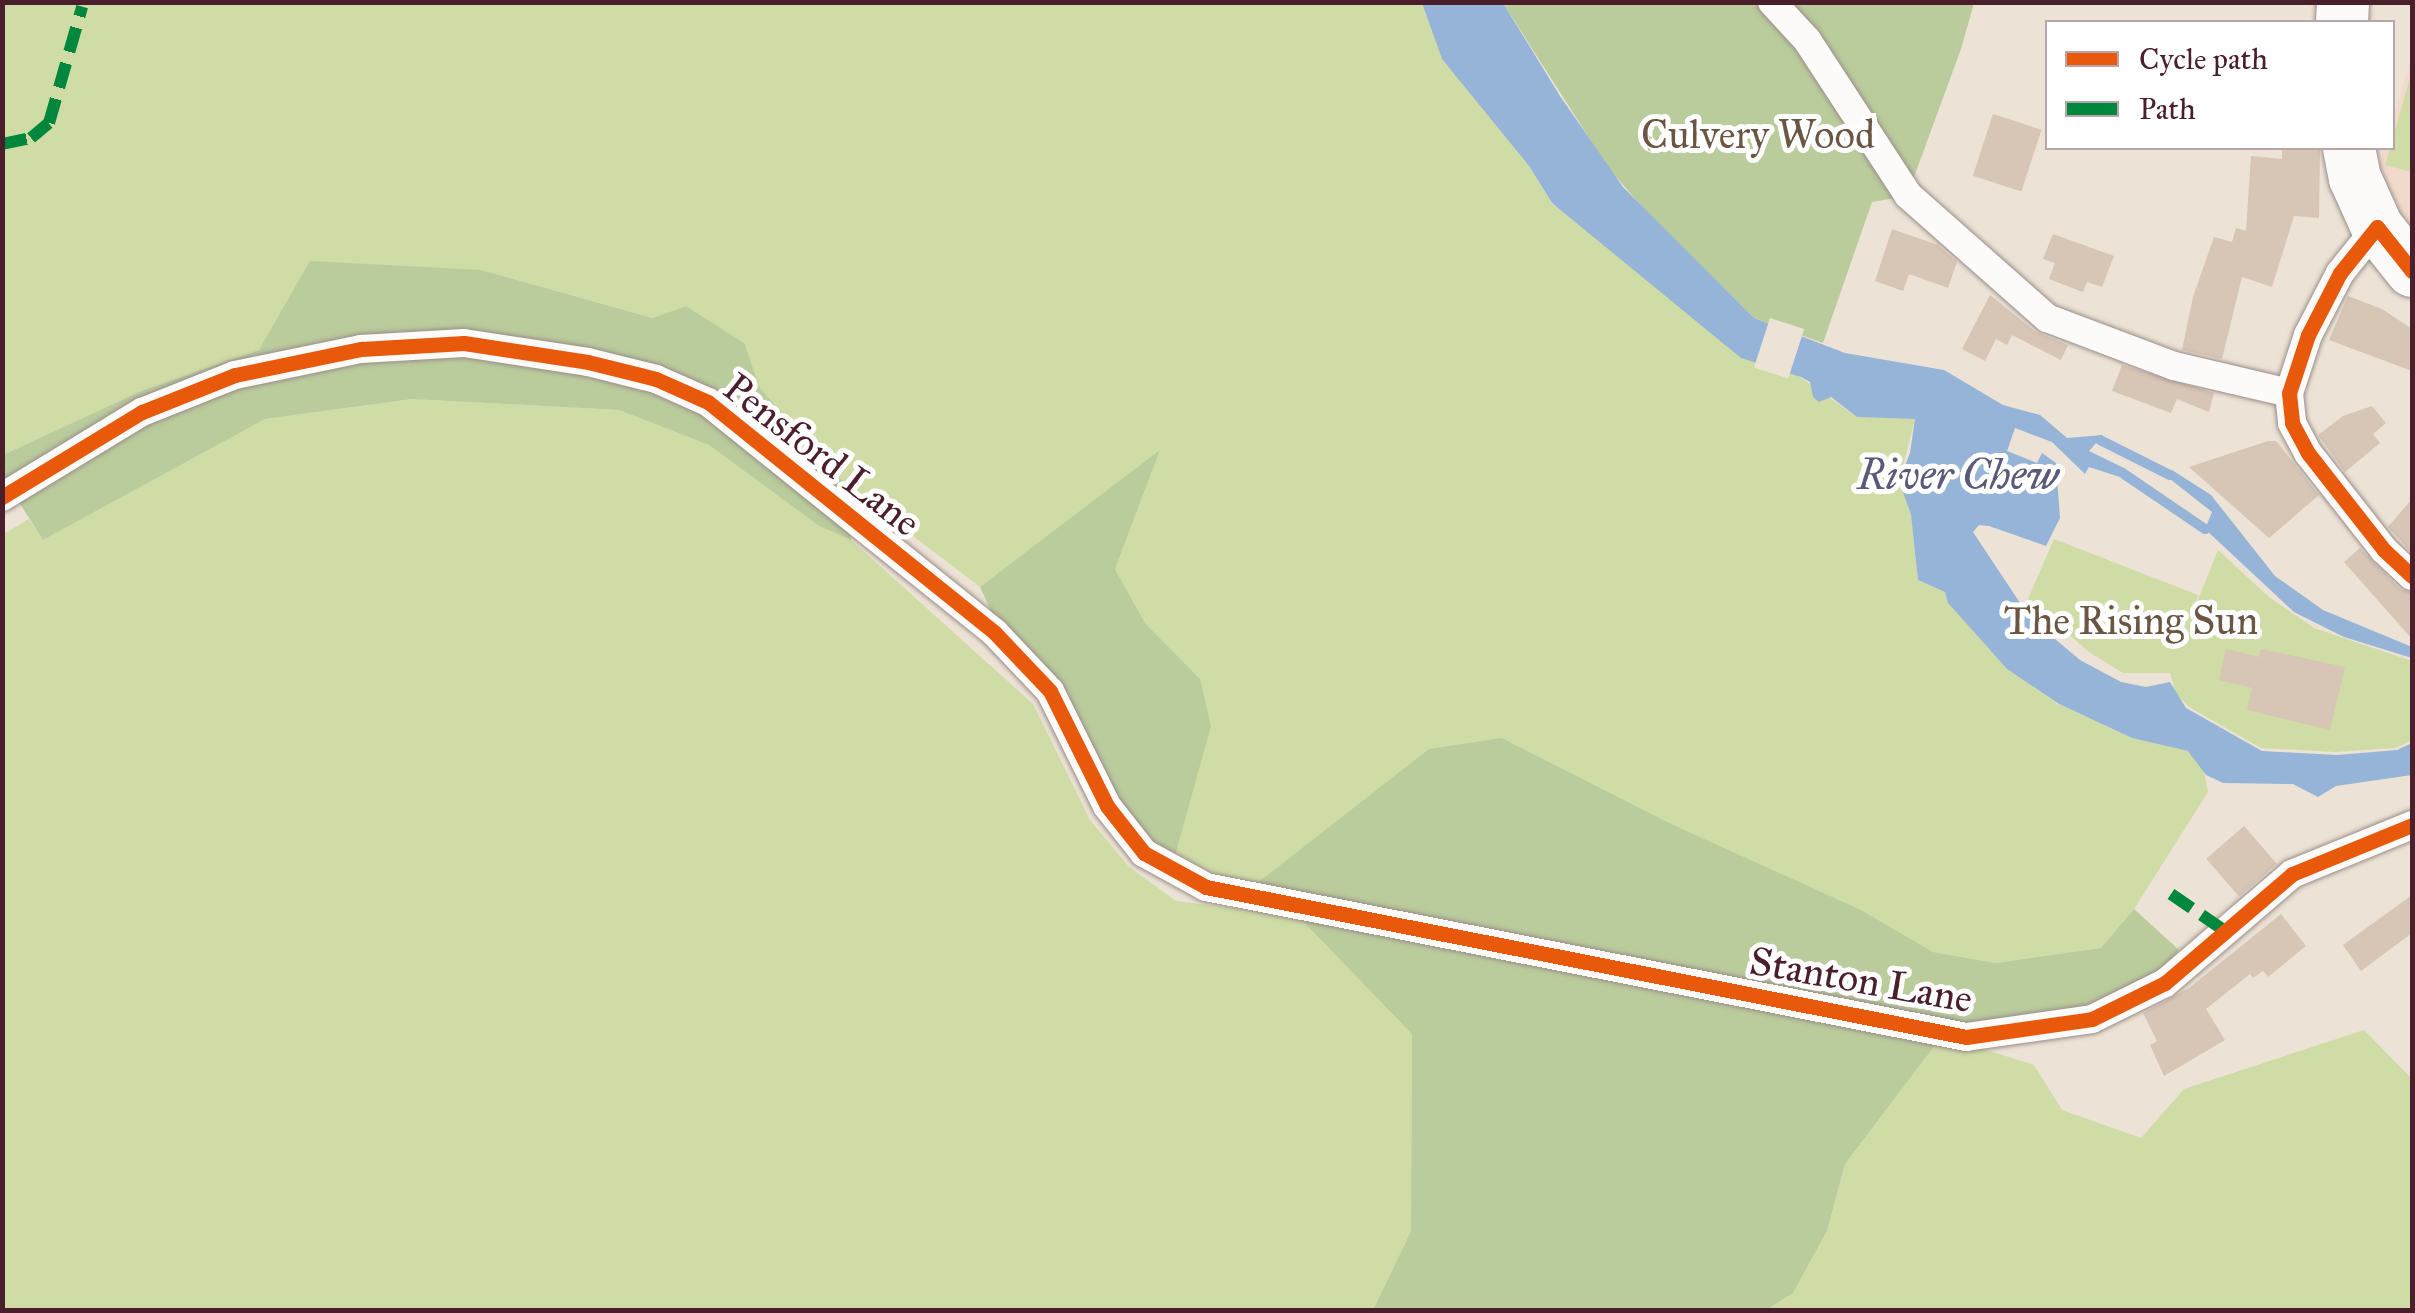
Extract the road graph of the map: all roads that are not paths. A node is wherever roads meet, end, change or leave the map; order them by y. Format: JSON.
{"nodes":[{"id":1,"x":1772,"y":2,"type":"edge"},
{"id":2,"x":2349,"y":150,"type":"edge"},
{"id":3,"x":2377,"y":227,"type":"junction"},
{"id":4,"x":2412,"y":271,"type":"edge"},
{"id":5,"x":2289,"y":393,"type":"junction"},
{"id":6,"x":2,"y":497,"type":"edge"},
{"id":7,"x":2412,"y":576,"type":"edge"},
{"id":8,"x":2412,"y":825,"type":"edge"},
{"id":9,"x":1308,"y":908,"type":"joint"}],
"edges":[{"from":1,"to":5,"type":"street"},
{"from":2,"to":3,"type":"highway"},
{"from":3,"to":4,"type":"highway"},
{"from":3,"to":5,"type":"street"},
{"from":5,"to":7,"type":"street"},
{"from":6,"to":9,"type":"street","name":"Pensford Lane"},
{"from":8,"to":9,"type":"street","name":"Stanton Lane"}]}
